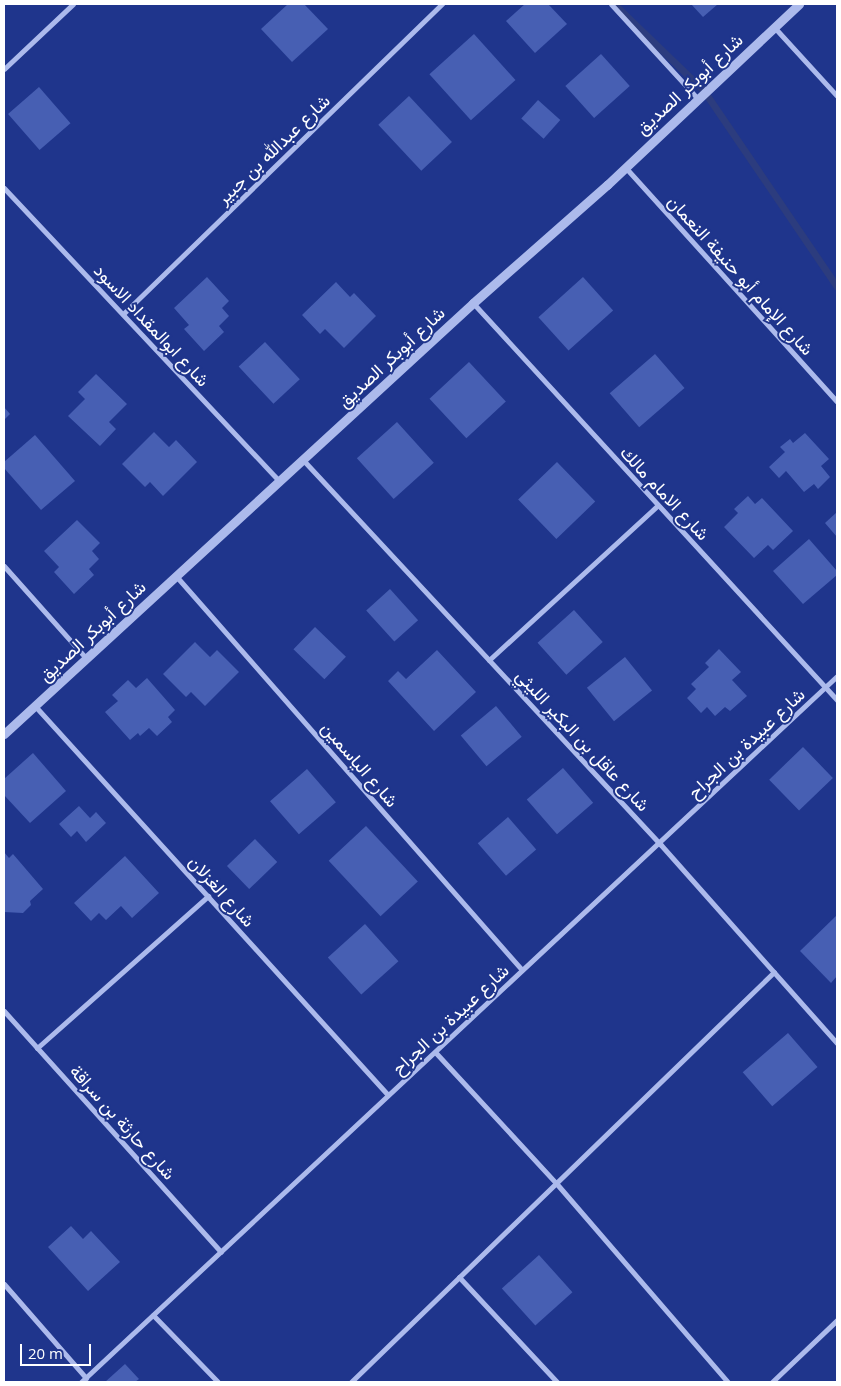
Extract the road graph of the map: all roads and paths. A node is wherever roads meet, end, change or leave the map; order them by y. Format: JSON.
{"nodes":[{"id":1,"x":74,"y":4,"type":"edge"},
{"id":2,"x":442,"y":4,"type":"edge"},
{"id":3,"x":611,"y":4,"type":"edge"},
{"id":4,"x":799,"y":4,"type":"edge"},
{"id":5,"x":774,"y":27,"type":"junction"},
{"id":6,"x":4,"y":69,"type":"edge"},
{"id":7,"x":837,"y":96,"type":"edge"},
{"id":8,"x":697,"y":98,"type":"junction"},
{"id":9,"x":624,"y":167,"type":"junction"},
{"id":10,"x":4,"y":188,"type":"edge"},
{"id":11,"x":473,"y":303,"type":"junction"},
{"id":12,"x":123,"y":314,"type":"junction"},
{"id":13,"x":837,"y":402,"type":"edge"},
{"id":14,"x":304,"y":461,"type":"junction"},
{"id":15,"x":279,"y":481,"type":"junction"},
{"id":16,"x":658,"y":506,"type":"junction"},
{"id":17,"x":4,"y":566,"type":"edge"},
{"id":18,"x":176,"y":576,"type":"junction"},
{"id":19,"x":86,"y":658,"type":"junction"},
{"id":20,"x":489,"y":660,"type":"junction"},
{"id":21,"x":837,"y":676,"type":"edge"},
{"id":22,"x":826,"y":686,"type":"junction"},
{"id":23,"x":837,"y":700,"type":"edge"},
{"id":24,"x":35,"y":706,"type":"junction"},
{"id":25,"x":4,"y":734,"type":"edge"},
{"id":26,"x":659,"y":842,"type":"junction"},
{"id":27,"x":208,"y":896,"type":"junction"},
{"id":28,"x":522,"y":970,"type":"junction"},
{"id":29,"x":774,"y":972,"type":"junction"},
{"id":30,"x":4,"y":1011,"type":"edge"},
{"id":31,"x":837,"y":1043,"type":"edge"},
{"id":32,"x":37,"y":1048,"type":"junction"},
{"id":33,"x":436,"y":1053,"type":"junction"},
{"id":34,"x":388,"y":1095,"type":"junction"},
{"id":35,"x":556,"y":1184,"type":"junction"},
{"id":36,"x":221,"y":1252,"type":"junction"},
{"id":37,"x":459,"y":1277,"type":"junction"},
{"id":38,"x":4,"y":1284,"type":"edge"},
{"id":39,"x":153,"y":1314,"type":"junction"},
{"id":40,"x":837,"y":1320,"type":"edge"},
{"id":41,"x":86,"y":1378,"type":"junction"},
{"id":42,"x":81,"y":1382,"type":"edge"},
{"id":43,"x":218,"y":1382,"type":"edge"},
{"id":44,"x":351,"y":1382,"type":"edge"},
{"id":45,"x":557,"y":1382,"type":"edge"},
{"id":46,"x":728,"y":1382,"type":"edge"},
{"id":47,"x":772,"y":1382,"type":"edge"}],
"edges":[{"from":1,"to":6,"type":"street"},
{"from":2,"to":12,"type":"street","name":"شارع عبدالله بن جبير"},
{"from":3,"to":8,"type":"street"},
{"from":4,"to":5,"type":"street","name":"شارع أبوبكر الصديق"},
{"from":5,"to":7,"type":"street"},
{"from":5,"to":8,"type":"street","name":"شارع أبوبكر الصديق"},
{"from":8,"to":9,"type":"street","name":"شارع أبوبكر الصديق"},
{"from":9,"to":11,"type":"street","name":"شارع أبوبكر الصديق"},
{"from":9,"to":13,"type":"street","name":"شارع الإمام أبو حنيفة النعمان"},
{"from":10,"to":12,"type":"street","name":"شارع ابوالمقداد الاسود"},
{"from":11,"to":14,"type":"street","name":"شارع أبوبكر الصديق"},
{"from":11,"to":16,"type":"street","name":"شارع الامام مالك"},
{"from":12,"to":15,"type":"street","name":"شارع ابوالمقداد الاسود"},
{"from":14,"to":15,"type":"street","name":"شارع أبوبكر الصديق"},
{"from":14,"to":20,"type":"street","name":"شارع عاقل بن البكير الليثي"},
{"from":15,"to":18,"type":"street","name":"شارع أبوبكر الصديق"},
{"from":16,"to":20,"type":"street"},
{"from":16,"to":22,"type":"street","name":"شارع الامام مالك"},
{"from":17,"to":19,"type":"street"},
{"from":18,"to":19,"type":"street","name":"شارع أبوبكر الصديق"},
{"from":18,"to":28,"type":"street","name":"شارع الياسمين"},
{"from":19,"to":24,"type":"street","name":"شارع أبوبكر الصديق"},
{"from":20,"to":26,"type":"street","name":"شارع عاقل بن البكير الليثي"},
{"from":21,"to":22,"type":"street","name":"شارع عبيدة بن الجراح"},
{"from":22,"to":23,"type":"street","name":"شارع الامام مالك"},
{"from":22,"to":26,"type":"street","name":"شارع عبيدة بن الجراح"},
{"from":24,"to":25,"type":"street","name":"شارع أبوبكر الصديق"},
{"from":24,"to":27,"type":"street","name":"شارع الغزلان"},
{"from":26,"to":28,"type":"street","name":"شارع عبيدة بن الجراح"},
{"from":26,"to":29,"type":"street","name":"شارع عاقل بن البكير الليثي"},
{"from":27,"to":32,"type":"street"},
{"from":27,"to":34,"type":"street","name":"شارع الغزلان"},
{"from":28,"to":33,"type":"street","name":"شارع عبيدة بن الجراح"},
{"from":29,"to":31,"type":"street","name":"شارع عاقل بن البكير الليثي"},
{"from":29,"to":35,"type":"street"},
{"from":30,"to":32,"type":"street","name":"شارع حارثة بن سراقة"},
{"from":32,"to":36,"type":"street","name":"شارع حارثة بن سراقة"},
{"from":33,"to":34,"type":"street","name":"شارع عبيدة بن الجراح"},
{"from":33,"to":35,"type":"street"},
{"from":34,"to":36,"type":"street","name":"شارع عبيدة بن الجراح"},
{"from":35,"to":37,"type":"street"},
{"from":35,"to":46,"type":"street"},
{"from":36,"to":39,"type":"street","name":"شارع عبيدة بن الجراح"},
{"from":37,"to":44,"type":"street"},
{"from":37,"to":45,"type":"street"},
{"from":38,"to":41,"type":"street"},
{"from":39,"to":41,"type":"street","name":"شارع عبيدة بن الجراح"},
{"from":39,"to":43,"type":"street"},
{"from":40,"to":47,"type":"street"},
{"from":41,"to":42,"type":"street","name":"شارع عبيدة بن الجراح"}]}
